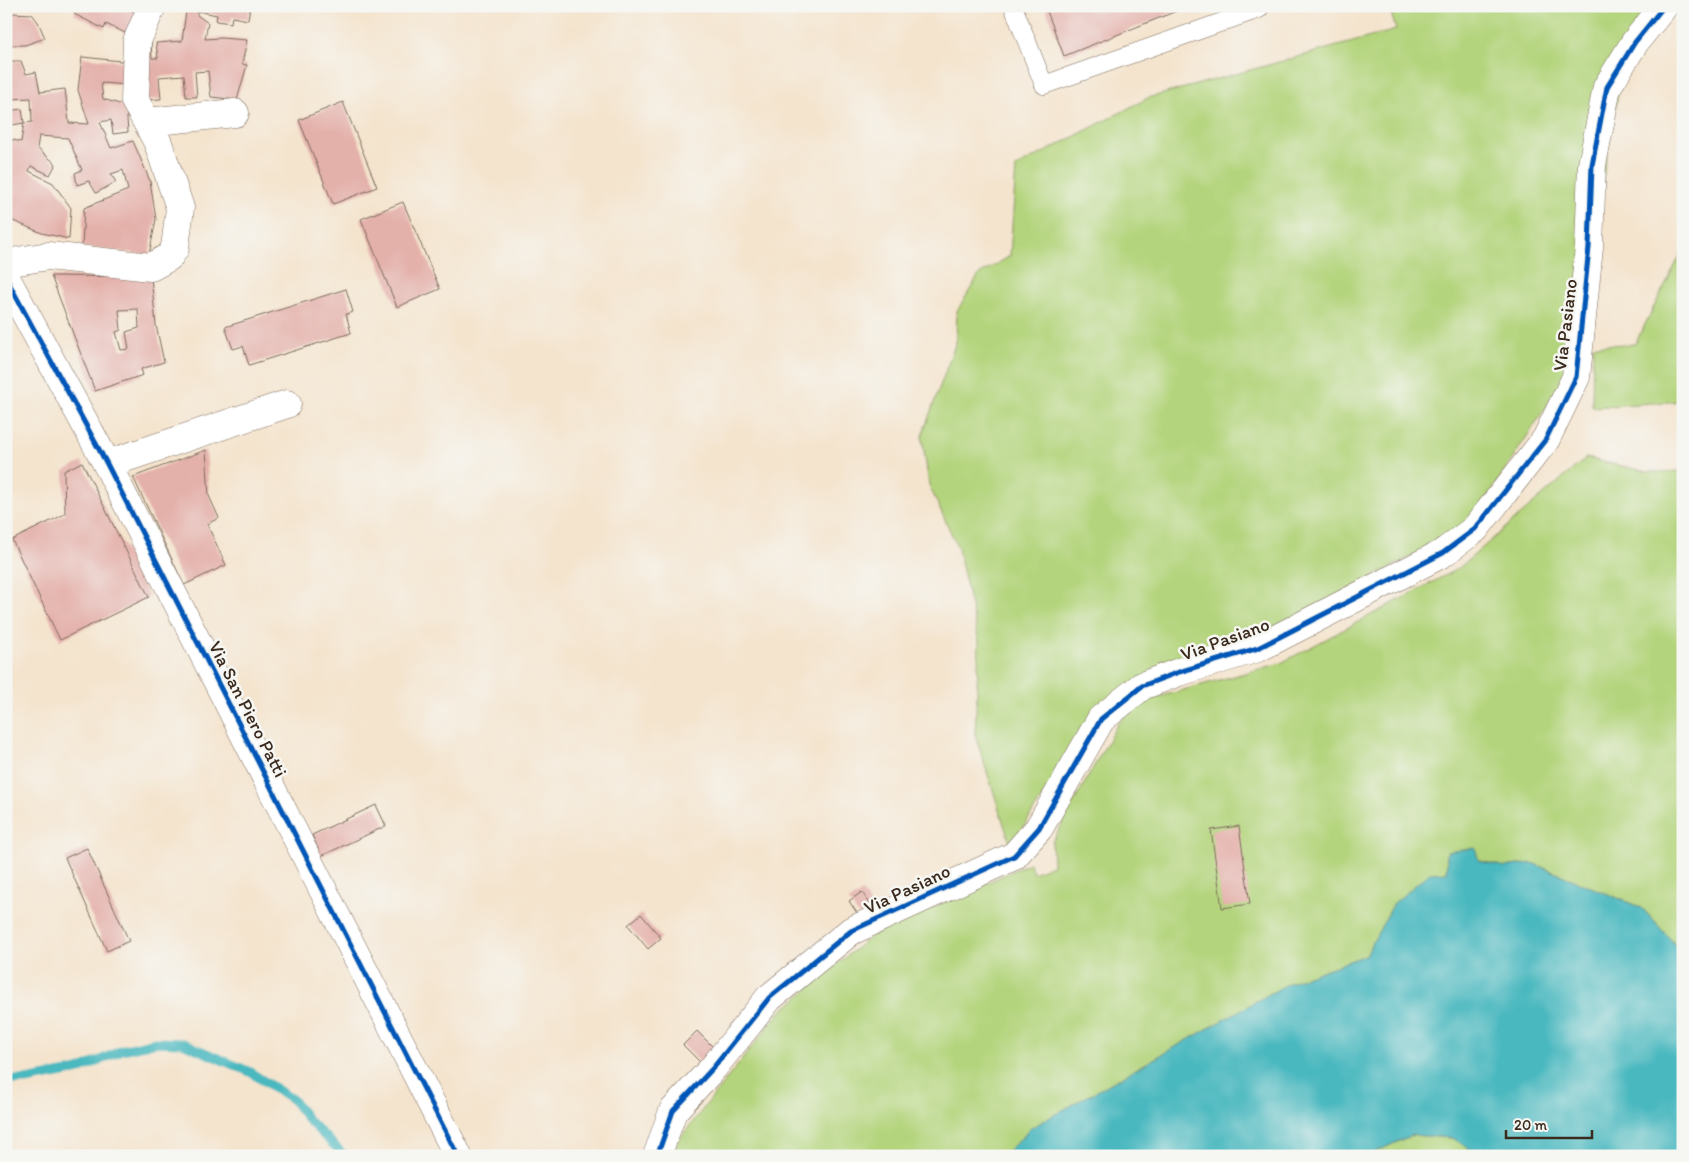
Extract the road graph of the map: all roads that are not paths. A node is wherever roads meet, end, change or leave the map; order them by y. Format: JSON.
{"nodes":[{"id":1,"x":152,"y":6,"type":"edge"},
{"id":2,"x":1013,"y":6,"type":"edge"},
{"id":3,"x":1260,"y":6,"type":"edge"},
{"id":4,"x":1664,"y":6,"type":"edge"},
{"id":5,"x":235,"y":113,"type":"dead end"},
{"id":6,"x":147,"y":122,"type":"junction"},
{"id":7,"x":6,"y":263,"type":"edge"},
{"id":8,"x":6,"y":278,"type":"edge"},
{"id":9,"x":287,"y":404,"type":"dead end"},
{"id":10,"x":107,"y":464,"type":"junction"},
{"id":11,"x":458,"y":1156,"type":"edge"},
{"id":12,"x":657,"y":1156,"type":"edge"}],
"edges":[{"from":1,"to":6,"type":"street"},
{"from":2,"to":3,"type":"lane"},
{"from":4,"to":12,"type":"street","name":"Via Pasiano"},
{"from":5,"to":6,"type":"street"},
{"from":6,"to":7,"type":"street"},
{"from":8,"to":10,"type":"street","name":"Via San Piero Patti"},
{"from":9,"to":10,"type":"street"},
{"from":10,"to":11,"type":"street","name":"Via San Piero Patti"}]}
